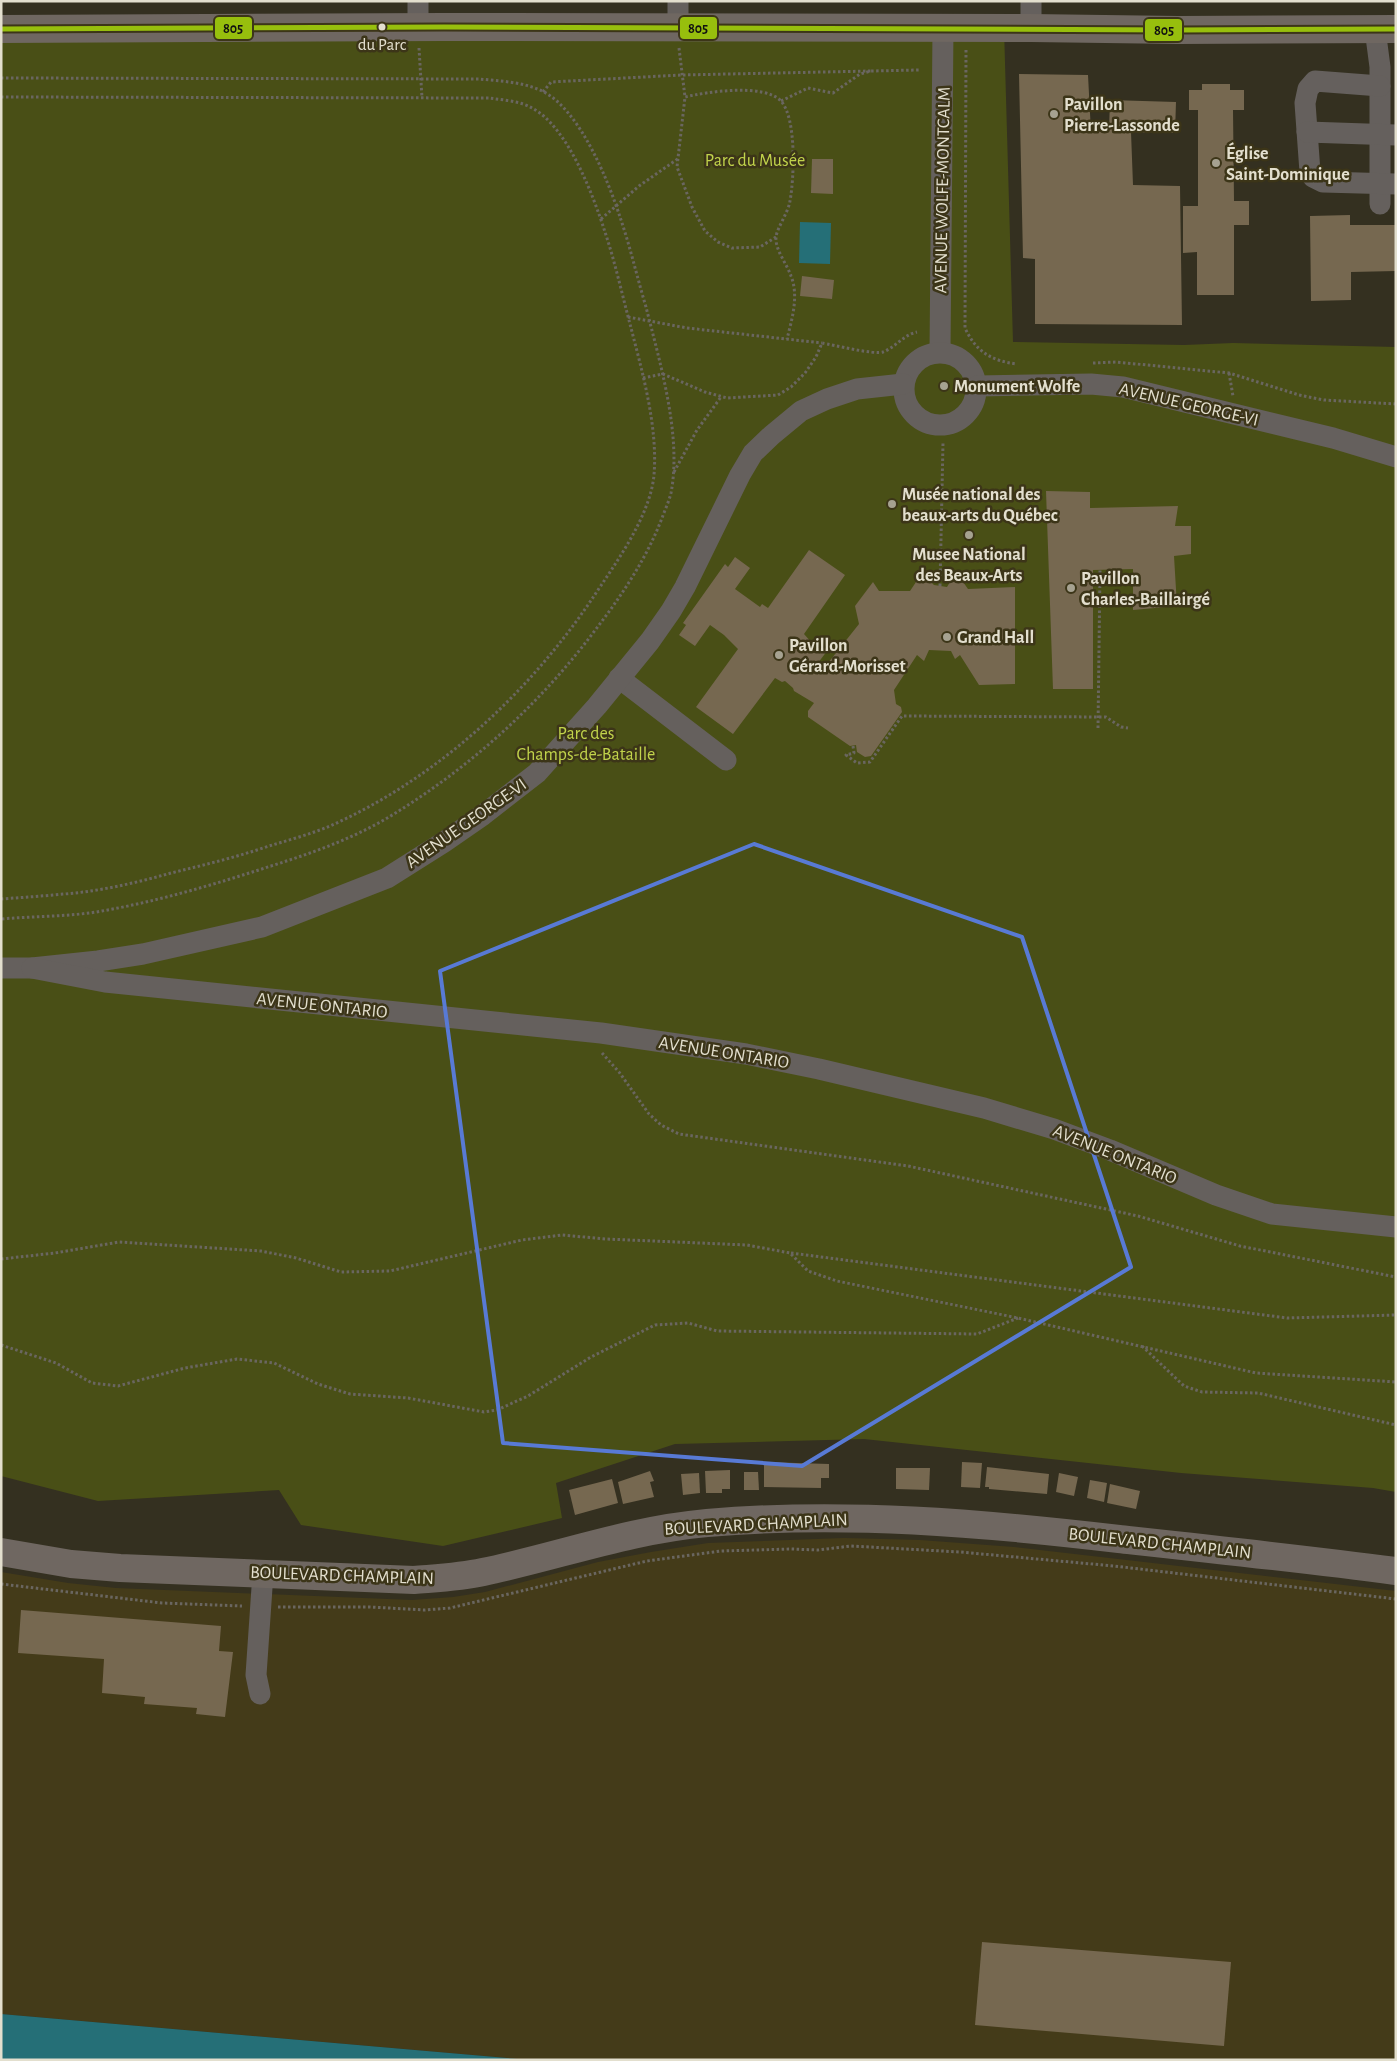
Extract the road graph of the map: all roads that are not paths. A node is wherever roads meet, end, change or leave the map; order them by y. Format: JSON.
{"nodes":[{"id":1,"x":418,"y":14,"type":"edge"},
{"id":2,"x":678,"y":14,"type":"edge"},
{"id":3,"x":1031,"y":14,"type":"edge"},
{"id":4,"x":943,"y":29,"type":"junction"},
{"id":5,"x":1385,"y":29,"type":"edge"},
{"id":6,"x":1,"y":30,"type":"edge"},
{"id":7,"x":1380,"y":86,"type":"junction"},
{"id":8,"x":1307,"y":132,"type":"junction"},
{"id":9,"x":1388,"y":135,"type":"edge"},
{"id":10,"x":1388,"y":183,"type":"edge"},
{"id":11,"x":1380,"y":204,"type":"dead end"},
{"id":12,"x":940,"y":352,"type":"junction"},
{"id":13,"x":903,"y":384,"type":"junction"},
{"id":14,"x":977,"y":386,"type":"junction"},
{"id":15,"x":1396,"y":457,"type":"edge"},
{"id":16,"x":619,"y":678,"type":"junction"},
{"id":17,"x":726,"y":760,"type":"dead end"},
{"id":18,"x":143,"y":954,"type":"junction"},
{"id":19,"x":1,"y":968,"type":"edge"},
{"id":20,"x":32,"y":968,"type":"junction"},
{"id":21,"x":146,"y":987,"type":"junction"},
{"id":22,"x":1396,"y":1228,"type":"edge"},
{"id":23,"x":1,"y":1552,"type":"edge"},
{"id":24,"x":1396,"y":1571,"type":"edge"},
{"id":25,"x":263,"y":1573,"type":"junction"},
{"id":26,"x":260,"y":1694,"type":"dead end"}],
"edges":[{"from":1,"to":2,"type":"main road"},
{"from":1,"to":6,"type":"main road"},
{"from":2,"to":4,"type":"main road"},
{"from":3,"to":4,"type":"main road"},
{"from":3,"to":5,"type":"main road"},
{"from":4,"to":12,"type":"street","name":"AVENUE WOLFE-MONTCALM"},
{"from":5,"to":7,"type":"street"},
{"from":7,"to":8,"type":"street"},
{"from":7,"to":9,"type":"street"},
{"from":8,"to":9,"type":"street"},
{"from":8,"to":10,"type":"street"},
{"from":9,"to":10,"type":"street"},
{"from":10,"to":11,"type":"street"},
{"from":12,"to":13,"type":"street"},
{"from":12,"to":14,"type":"street"},
{"from":13,"to":14,"type":"street"},
{"from":13,"to":16,"type":"street","name":"AVENUE GEORGE-VI"},
{"from":14,"to":15,"type":"street","name":"AVENUE GEORGE-VI"},
{"from":16,"to":17,"type":"street"},
{"from":16,"to":18,"type":"street","name":"AVENUE GEORGE-VI"},
{"from":18,"to":20,"type":"street","name":"AVENUE GEORGE-VI"},
{"from":18,"to":21,"type":"street"},
{"from":19,"to":20,"type":"street","name":"AVENUE GEORGE-VI"},
{"from":20,"to":21,"type":"street","name":"AVENUE ONTARIO"},
{"from":21,"to":22,"type":"street","name":"AVENUE ONTARIO"},
{"from":23,"to":25,"type":"main road","name":"BOULEVARD CHAMPLAIN"},
{"from":24,"to":25,"type":"main road","name":"BOULEVARD CHAMPLAIN"},
{"from":25,"to":26,"type":"street"}]}
